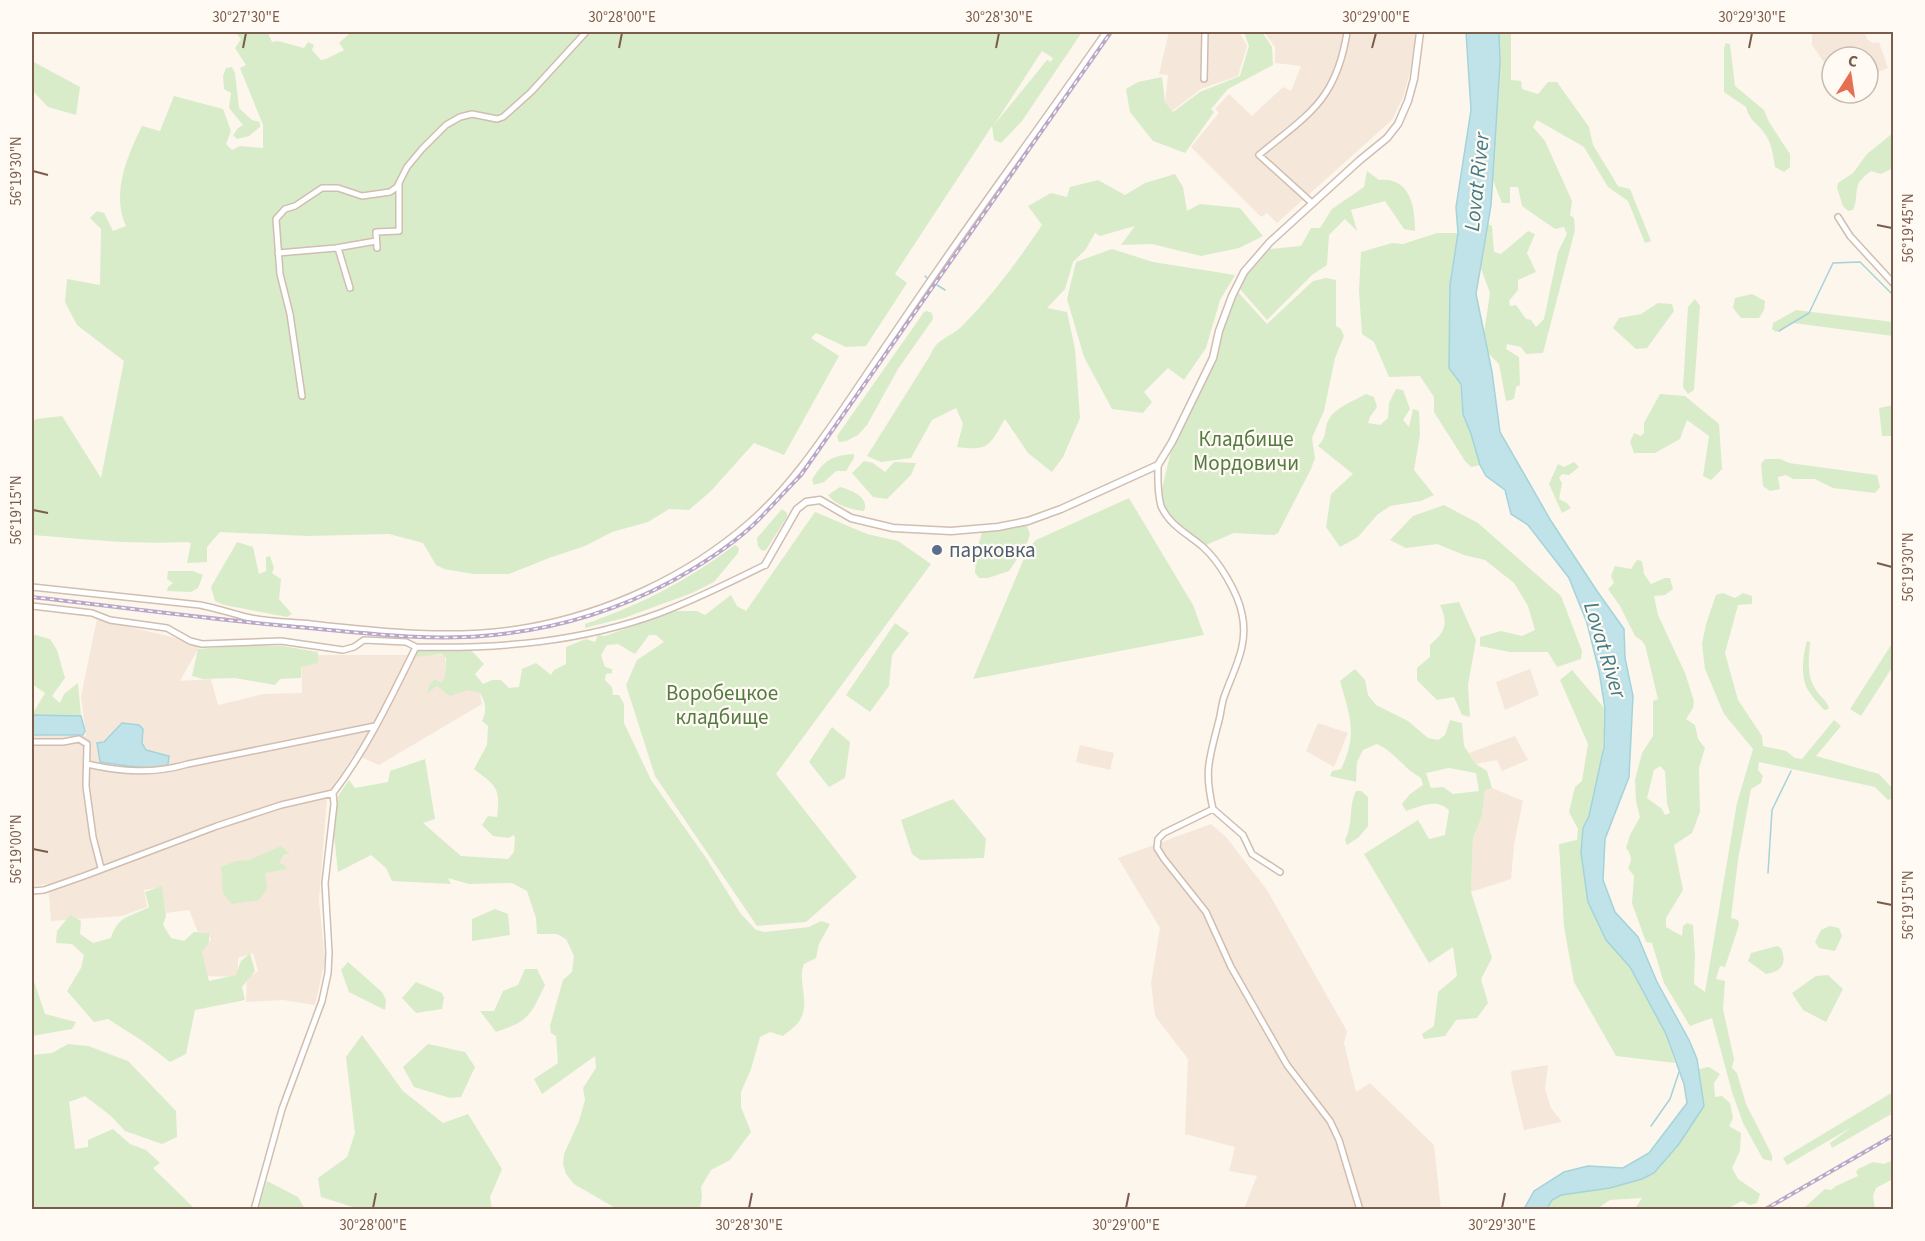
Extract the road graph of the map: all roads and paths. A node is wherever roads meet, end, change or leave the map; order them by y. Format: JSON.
{"nodes":[{"id":1,"x":585,"y":32,"type":"edge"},
{"id":2,"x":1106,"y":32,"type":"edge"},
{"id":3,"x":1205,"y":32,"type":"edge"},
{"id":4,"x":1347,"y":32,"type":"edge"},
{"id":5,"x":1420,"y":32,"type":"edge"},
{"id":6,"x":1204,"y":79,"type":"dead end"},
{"id":7,"x":399,"y":182,"type":"junction"},
{"id":8,"x":1312,"y":203,"type":"junction"},
{"id":9,"x":1838,"y":217,"type":"dead end"},
{"id":10,"x":338,"y":248,"type":"junction"},
{"id":11,"x":278,"y":254,"type":"junction"},
{"id":12,"x":1893,"y":284,"type":"edge"},
{"id":13,"x":350,"y":288,"type":"dead end"},
{"id":14,"x":302,"y":396,"type":"dead end"},
{"id":15,"x":1158,"y":465,"type":"junction"},
{"id":16,"x":765,"y":565,"type":"joint"},
{"id":17,"x":32,"y":587,"type":"edge"},
{"id":18,"x":32,"y":606,"type":"edge"},
{"id":19,"x":416,"y":647,"type":"junction"},
{"id":20,"x":375,"y":726,"type":"junction"},
{"id":21,"x":32,"y":742,"type":"edge"},
{"id":22,"x":87,"y":764,"type":"junction"},
{"id":23,"x":333,"y":794,"type":"junction"},
{"id":24,"x":1213,"y":810,"type":"junction"},
{"id":25,"x":101,"y":868,"type":"junction"},
{"id":26,"x":1280,"y":872,"type":"dead end"},
{"id":27,"x":32,"y":891,"type":"edge"},
{"id":28,"x":254,"y":1209,"type":"edge"},
{"id":29,"x":1360,"y":1209,"type":"edge"}],
"edges":[{"from":1,"to":7,"type":"street"},
{"from":2,"to":17,"type":"street"},
{"from":3,"to":6,"type":"street"},
{"from":4,"to":8,"type":"street"},
{"from":5,"to":8,"type":"street"},
{"from":7,"to":10,"type":"street"},
{"from":7,"to":11,"type":"street"},
{"from":8,"to":15,"type":"street"},
{"from":9,"to":12,"type":"street"},
{"from":10,"to":11,"type":"street"},
{"from":10,"to":13,"type":"street"},
{"from":11,"to":14,"type":"street"},
{"from":15,"to":16,"type":"street"},
{"from":15,"to":24,"type":"street"},
{"from":16,"to":19,"type":"street"},
{"from":18,"to":19,"type":"street"},
{"from":19,"to":20,"type":"street"},
{"from":20,"to":22,"type":"street"},
{"from":20,"to":23,"type":"street"},
{"from":21,"to":22,"type":"street"},
{"from":22,"to":25,"type":"street"},
{"from":23,"to":25,"type":"street"},
{"from":23,"to":28,"type":"street"},
{"from":24,"to":26,"type":"street"},
{"from":24,"to":29,"type":"street"},
{"from":25,"to":27,"type":"street"}]}
